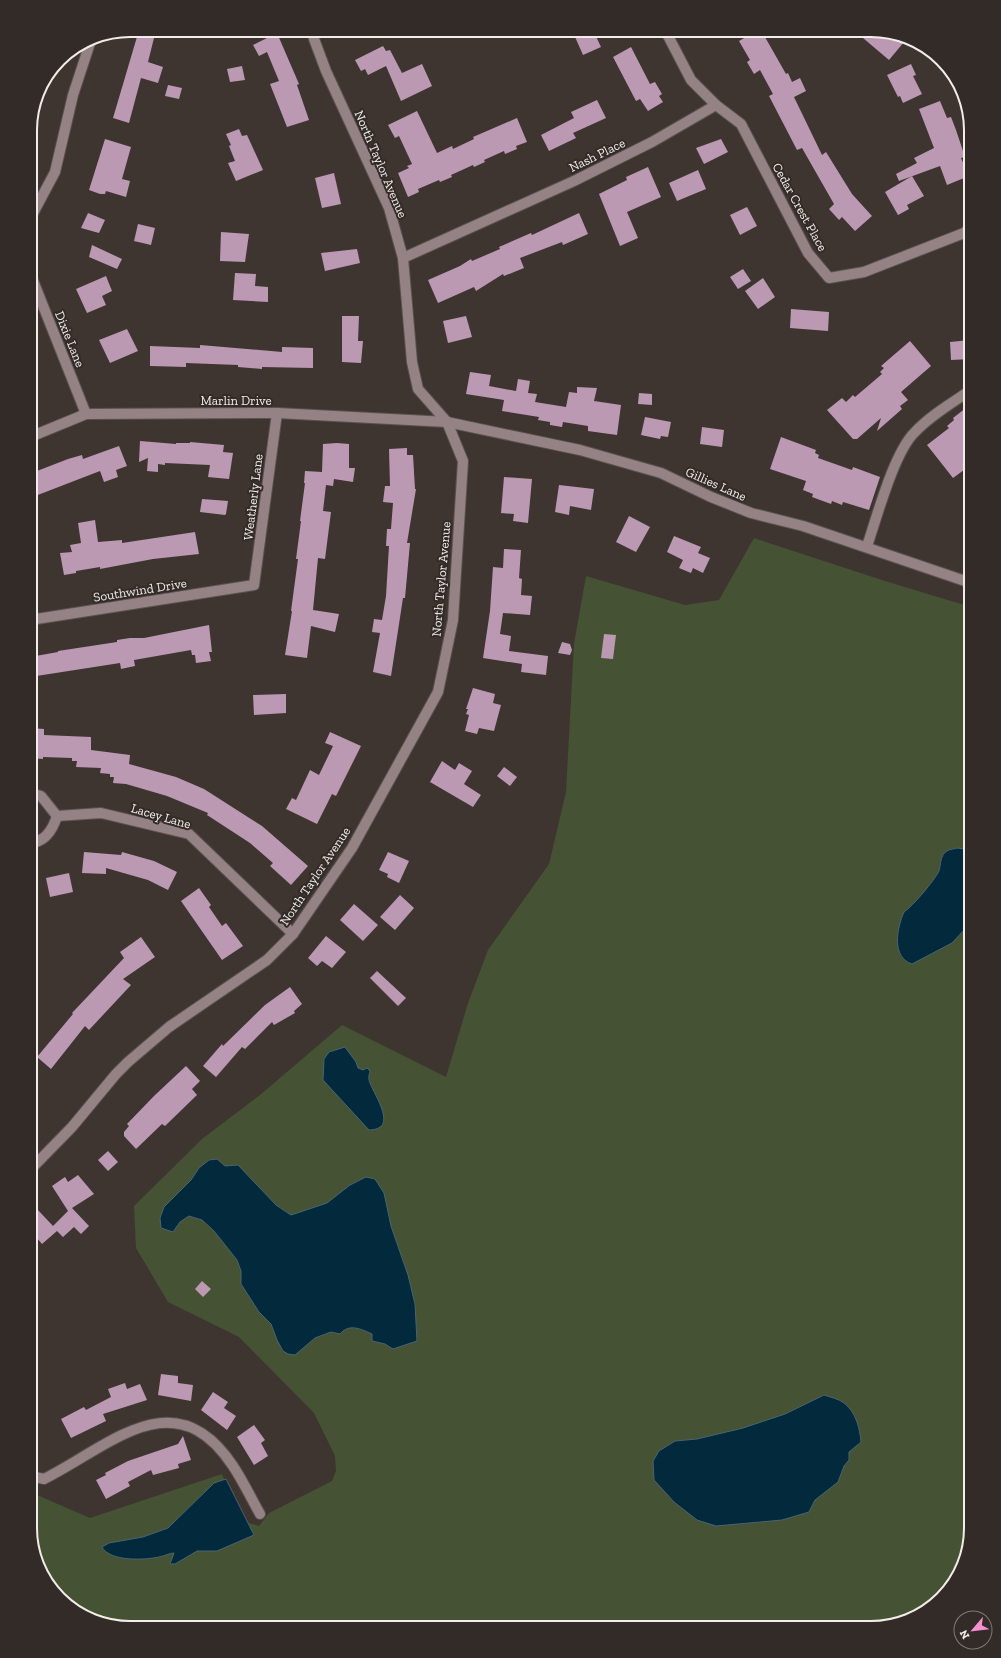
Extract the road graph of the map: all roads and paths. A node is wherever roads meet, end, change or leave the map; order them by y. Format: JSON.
{"nodes":[{"id":1,"x":314,"y":37,"type":"edge"},
{"id":2,"x":669,"y":37,"type":"edge"},
{"id":3,"x":89,"y":46,"type":"edge"},
{"id":4,"x":716,"y":105,"type":"junction"},
{"id":5,"x":37,"y":206,"type":"edge"},
{"id":6,"x":964,"y":233,"type":"edge"},
{"id":7,"x":403,"y":258,"type":"junction"},
{"id":8,"x":37,"y":291,"type":"edge"},
{"id":9,"x":964,"y":395,"type":"edge"},
{"id":10,"x":277,"y":413,"type":"junction"},
{"id":11,"x":86,"y":414,"type":"junction"},
{"id":12,"x":446,"y":422,"type":"junction"},
{"id":13,"x":37,"y":434,"type":"edge"},
{"id":14,"x":867,"y":546,"type":"junction"},
{"id":15,"x":964,"y":581,"type":"edge"},
{"id":16,"x":254,"y":585,"type":"joint"},
{"id":17,"x":37,"y":619,"type":"edge"},
{"id":18,"x":37,"y":795,"type":"edge"},
{"id":19,"x":57,"y":816,"type":"junction"},
{"id":20,"x":37,"y":842,"type":"edge"},
{"id":21,"x":293,"y":934,"type":"junction"},
{"id":22,"x":37,"y":1163,"type":"edge"},
{"id":23,"x":37,"y":1478,"type":"edge"},
{"id":24,"x":260,"y":1514,"type":"dead end"}],
"edges":[{"from":1,"to":7,"type":"street","name":"North Taylor Avenue"},
{"from":2,"to":4,"type":"street"},
{"from":3,"to":5,"type":"street"},
{"from":4,"to":6,"type":"street","name":"Cedar Crest Place"},
{"from":4,"to":7,"type":"street","name":"Nash Place"},
{"from":7,"to":12,"type":"street","name":"North Taylor Avenue"},
{"from":8,"to":11,"type":"street","name":"Dixie Lane"},
{"from":9,"to":14,"type":"street"},
{"from":10,"to":11,"type":"street","name":"Marlin Drive"},
{"from":10,"to":12,"type":"street","name":"Marlin Drive"},
{"from":10,"to":16,"type":"street","name":"Weatherly Lane"},
{"from":11,"to":13,"type":"street","name":"Marlin Drive"},
{"from":12,"to":14,"type":"street","name":"Gillies Lane"},
{"from":12,"to":21,"type":"street","name":"North Taylor Avenue"},
{"from":14,"to":15,"type":"street","name":"Gillies Lane"},
{"from":16,"to":17,"type":"street","name":"Southwind Drive"},
{"from":18,"to":19,"type":"street"},
{"from":19,"to":20,"type":"street"},
{"from":19,"to":21,"type":"street","name":"Lacey Lane"},
{"from":21,"to":22,"type":"street","name":"North Taylor Avenue"},
{"from":23,"to":24,"type":"street"}]}
